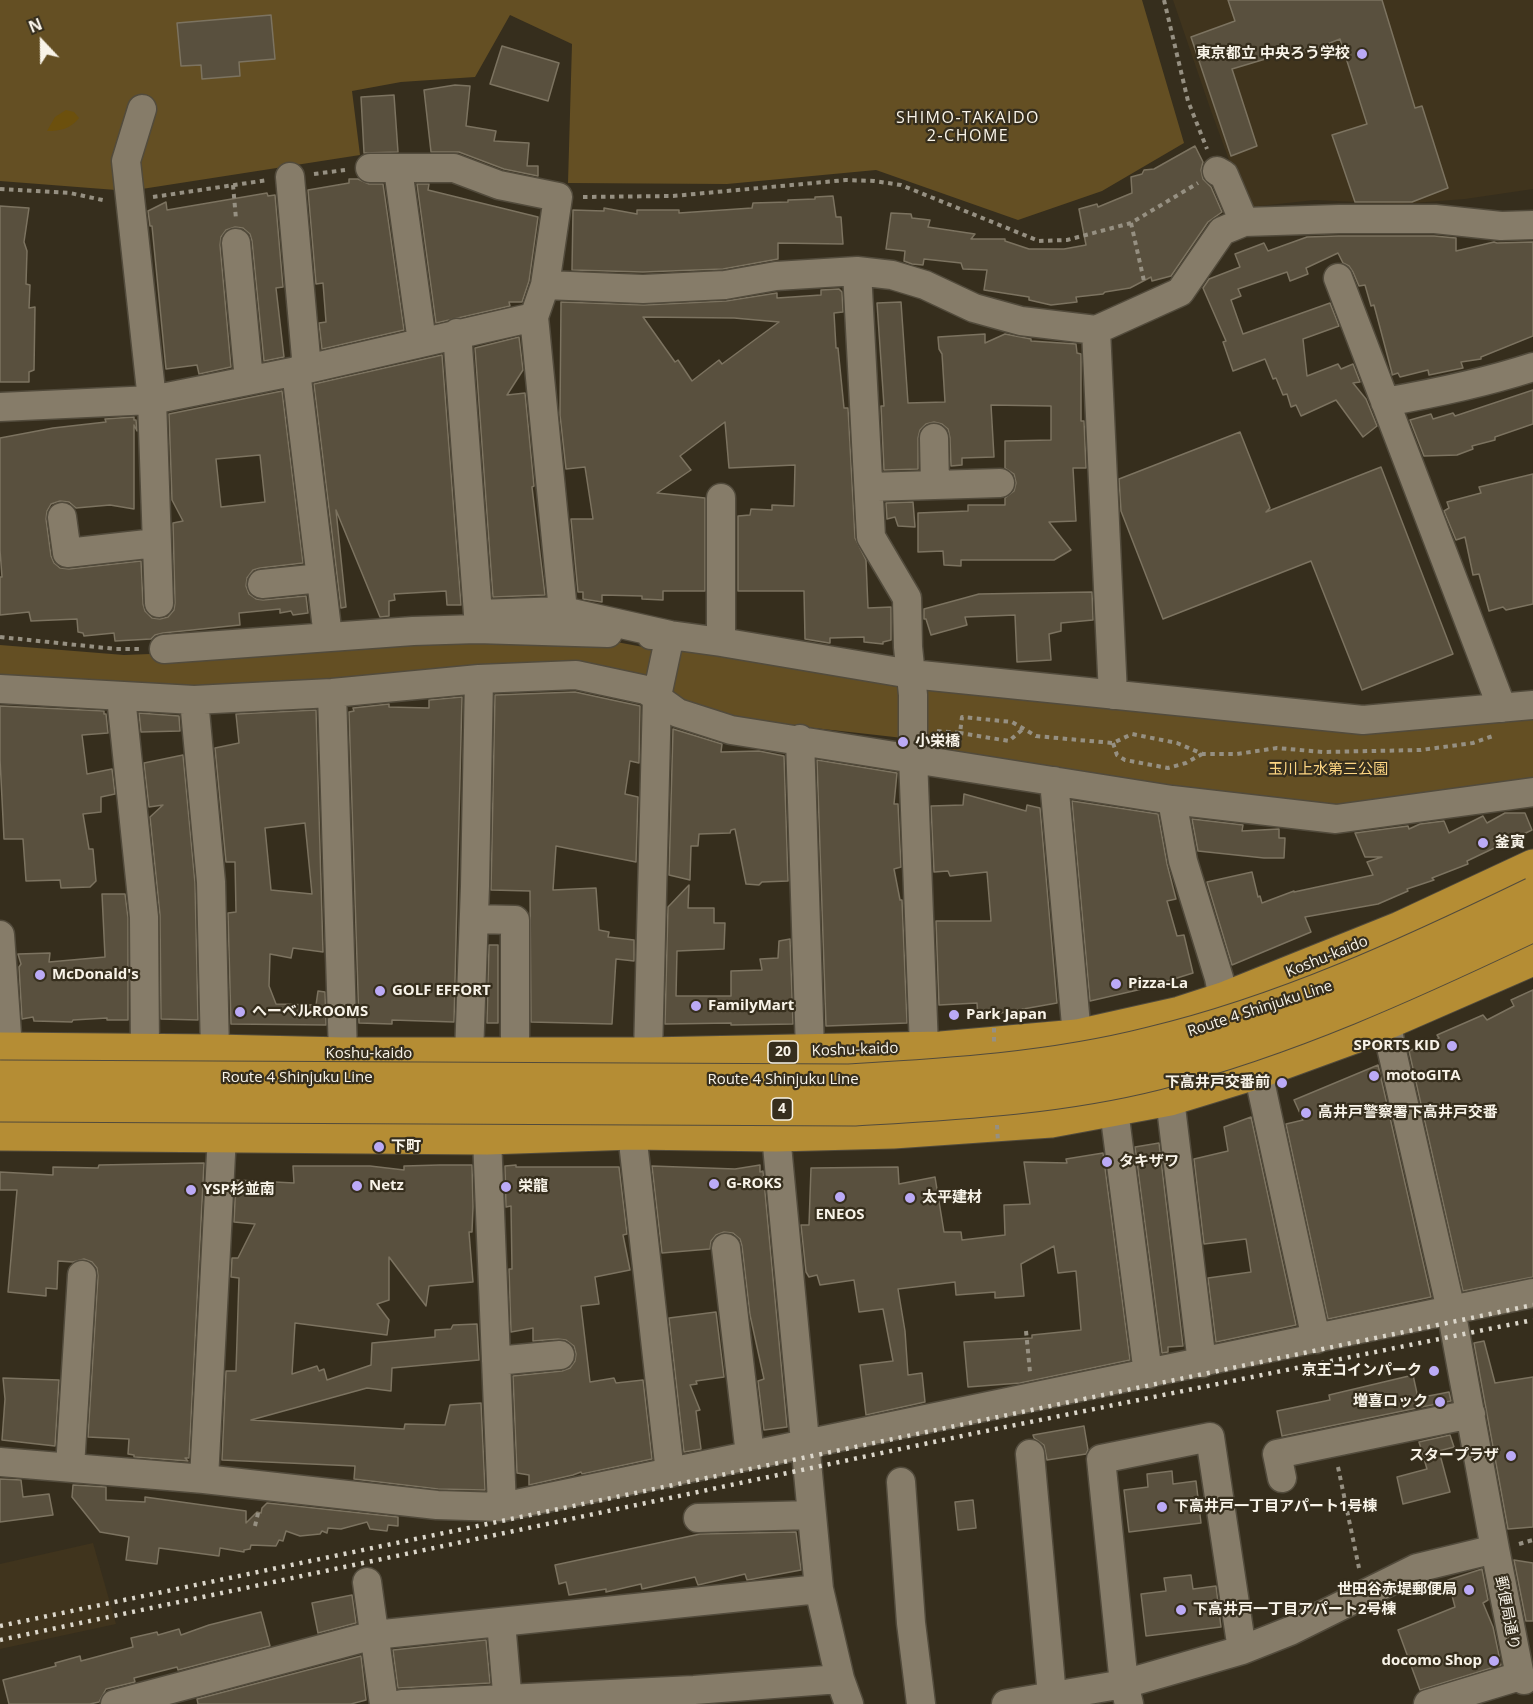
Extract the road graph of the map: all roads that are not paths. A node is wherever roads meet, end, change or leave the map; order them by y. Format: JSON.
{"nodes":[{"id":1,"x":142,"y":110,"type":"dead end"},
{"id":2,"x":370,"y":168,"type":"road end"},
{"id":3,"x":398,"y":169,"type":"junction"},
{"id":4,"x":1217,"y":171,"type":"road end"},
{"id":5,"x":290,"y":177,"type":"road end"},
{"id":6,"x":1244,"y":222,"type":"junction"},
{"id":7,"x":1533,"y":225,"type":"edge"},
{"id":8,"x":236,"y":243,"type":"road end"},
{"id":9,"x":857,"y":271,"type":"junction"},
{"id":10,"x":1338,"y":278,"type":"dead end"},
{"id":11,"x":545,"y":285,"type":"junction"},
{"id":12,"x":534,"y":317,"type":"junction"},
{"id":13,"x":1096,"y":330,"type":"junction"},
{"id":14,"x":457,"y":333,"type":"junction"},
{"id":15,"x":422,"y":342,"type":"junction"},
{"id":16,"x":1533,"y":367,"type":"edge"},
{"id":17,"x":302,"y":370,"type":"junction"},
{"id":18,"x":249,"y":380,"type":"junction"},
{"id":19,"x":152,"y":400,"type":"junction"},
{"id":20,"x":1385,"y":402,"type":"junction"},
{"id":21,"x":0,"y":407,"type":"edge"},
{"id":22,"x":934,"y":438,"type":"dead end"},
{"id":23,"x":999,"y":483,"type":"dead end"},
{"id":24,"x":935,"y":485,"type":"junction"},
{"id":25,"x":869,"y":487,"type":"junction"},
{"id":26,"x":721,"y":498,"type":"dead end"},
{"id":27,"x":62,"y":518,"type":"dead end"},
{"id":28,"x":156,"y":543,"type":"junction"},
{"id":29,"x":321,"y":578,"type":"junction"},
{"id":30,"x":262,"y":584,"type":"dead end"},
{"id":31,"x":159,"y":603,"type":"dead end"},
{"id":32,"x":563,"y":610,"type":"junction"},
{"id":33,"x":670,"y":635,"type":"junction"},
{"id":34,"x":328,"y":637,"type":"junction"},
{"id":35,"x":721,"y":642,"type":"junction"},
{"id":36,"x":164,"y":649,"type":"dead end"},
{"id":37,"x":911,"y":674,"type":"junction"},
{"id":38,"x":479,"y":680,"type":"junction"},
{"id":39,"x":0,"y":689,"type":"edge"},
{"id":40,"x":332,"y":693,"type":"junction"},
{"id":41,"x":1113,"y":695,"type":"junction"},
{"id":42,"x":657,"y":696,"type":"junction"},
{"id":43,"x":121,"y":697,"type":"junction"},
{"id":44,"x":194,"y":700,"type":"junction"},
{"id":45,"x":1533,"y":705,"type":"edge"},
{"id":46,"x":1502,"y":708,"type":"junction"},
{"id":47,"x":800,"y":740,"type":"junction"},
{"id":48,"x":913,"y":757,"type":"junction"},
{"id":49,"x":1054,"y":781,"type":"junction"},
{"id":50,"x":1533,"y":792,"type":"edge"},
{"id":51,"x":1172,"y":800,"type":"junction"},
{"id":52,"x":1533,"y":866,"type":"edge"},
{"id":53,"x":1533,"y":894,"type":"edge"},
{"id":54,"x":474,"y":919,"type":"junction"},
{"id":55,"x":1533,"y":925,"type":"edge"},
{"id":56,"x":0,"y":935,"type":"edge"},
{"id":57,"x":1533,"y":958,"type":"edge"},
{"id":58,"x":1223,"y":999,"type":"junction"},
{"id":59,"x":1387,"y":1023,"type":"junction"},
{"id":60,"x":1077,"y":1036,"type":"junction"},
{"id":61,"x":924,"y":1048,"type":"junction"},
{"id":62,"x":145,"y":1050,"type":"junction"},
{"id":63,"x":214,"y":1050,"type":"junction"},
{"id":64,"x":810,"y":1051,"type":"junction"},
{"id":65,"x":343,"y":1054,"type":"junction"},
{"id":66,"x":469,"y":1054,"type":"junction"},
{"id":67,"x":515,"y":1054,"type":"junction"},
{"id":68,"x":648,"y":1054,"type":"junction"},
{"id":69,"x":3,"y":1058,"type":"edge"},
{"id":70,"x":1258,"y":1072,"type":"junction"},
{"id":71,"x":1170,"y":1099,"type":"junction"},
{"id":72,"x":0,"y":1105,"type":"edge"},
{"id":73,"x":1114,"y":1110,"type":"junction"},
{"id":74,"x":632,"y":1133,"type":"junction"},
{"id":75,"x":0,"y":1134,"type":"edge"},
{"id":76,"x":222,"y":1135,"type":"junction"},
{"id":77,"x":776,"y":1135,"type":"junction"},
{"id":78,"x":487,"y":1138,"type":"junction"},
{"id":79,"x":726,"y":1248,"type":"dead end"},
{"id":80,"x":82,"y":1275,"type":"dead end"},
{"id":81,"x":1533,"y":1293,"type":"edge"},
{"id":82,"x":1451,"y":1310,"type":"junction"},
{"id":83,"x":1316,"y":1339,"type":"junction"},
{"id":84,"x":560,"y":1355,"type":"dead end"},
{"id":85,"x":496,"y":1361,"type":"junction"},
{"id":86,"x":1202,"y":1363,"type":"junction"},
{"id":87,"x":1148,"y":1374,"type":"junction"},
{"id":88,"x":1471,"y":1414,"type":"junction"},
{"id":89,"x":806,"y":1443,"type":"junction"},
{"id":90,"x":1030,"y":1454,"type":"dead end"},
{"id":91,"x":750,"y":1455,"type":"junction"},
{"id":92,"x":0,"y":1462,"type":"edge"},
{"id":93,"x":70,"y":1467,"type":"junction"},
{"id":94,"x":670,"y":1473,"type":"junction"},
{"id":95,"x":204,"y":1479,"type":"junction"},
{"id":96,"x":1282,"y":1479,"type":"dead end"},
{"id":97,"x":901,"y":1482,"type":"dead end"},
{"id":98,"x":502,"y":1507,"type":"junction"},
{"id":99,"x":813,"y":1515,"type":"junction"},
{"id":100,"x":698,"y":1518,"type":"dead end"},
{"id":101,"x":1494,"y":1550,"type":"junction"},
{"id":102,"x":367,"y":1582,"type":"dead end"},
{"id":103,"x":819,"y":1589,"type":"junction"},
{"id":104,"x":501,"y":1622,"type":"junction"},
{"id":105,"x":374,"y":1635,"type":"junction"},
{"id":106,"x":1242,"y":1650,"type":"junction"},
{"id":107,"x":1517,"y":1689,"type":"edge"},
{"id":108,"x":845,"y":1691,"type":"edge"},
{"id":109,"x":1126,"y":1694,"type":"edge"},
{"id":110,"x":1052,"y":1696,"type":"junction"},
{"id":111,"x":695,"y":1697,"type":"edge"},
{"id":112,"x":508,"y":1701,"type":"edge"},
{"id":113,"x":115,"y":1704,"type":"edge"},
{"id":114,"x":384,"y":1704,"type":"edge"},
{"id":115,"x":402,"y":1704,"type":"edge"},
{"id":116,"x":921,"y":1704,"type":"edge"},
{"id":117,"x":1006,"y":1704,"type":"edge"},
{"id":118,"x":1428,"y":1704,"type":"edge"}],
"edges":[{"from":1,"to":19,"type":"street"},
{"from":2,"to":3,"type":"street"},
{"from":3,"to":11,"type":"street"},
{"from":3,"to":15,"type":"street"},
{"from":4,"to":6,"type":"street"},
{"from":5,"to":17,"type":"street"},
{"from":6,"to":7,"type":"street"},
{"from":6,"to":13,"type":"street"},
{"from":8,"to":18,"type":"street"},
{"from":9,"to":11,"type":"street"},
{"from":9,"to":13,"type":"street"},
{"from":9,"to":25,"type":"street"},
{"from":10,"to":20,"type":"street"},
{"from":11,"to":12,"type":"street"},
{"from":12,"to":14,"type":"street"},
{"from":12,"to":32,"type":"street"},
{"from":13,"to":41,"type":"street"},
{"from":14,"to":15,"type":"street"},
{"from":14,"to":32,"type":"street"},
{"from":15,"to":17,"type":"street"},
{"from":16,"to":20,"type":"street"},
{"from":17,"to":18,"type":"street"},
{"from":17,"to":29,"type":"street"},
{"from":18,"to":19,"type":"street"},
{"from":19,"to":21,"type":"street"},
{"from":19,"to":28,"type":"street"},
{"from":20,"to":46,"type":"street"},
{"from":22,"to":24,"type":"street"},
{"from":23,"to":24,"type":"street"},
{"from":24,"to":25,"type":"street"},
{"from":25,"to":37,"type":"street"},
{"from":26,"to":35,"type":"street"},
{"from":27,"to":28,"type":"street"},
{"from":28,"to":31,"type":"street"},
{"from":29,"to":30,"type":"street"},
{"from":29,"to":34,"type":"street"},
{"from":32,"to":33,"type":"street"},
{"from":33,"to":34,"type":"street"},
{"from":33,"to":35,"type":"street"},
{"from":33,"to":42,"type":"street"},
{"from":34,"to":36,"type":"street"},
{"from":35,"to":37,"type":"street"},
{"from":37,"to":41,"type":"street"},
{"from":37,"to":48,"type":"street"},
{"from":38,"to":40,"type":"street"},
{"from":38,"to":42,"type":"street"},
{"from":38,"to":54,"type":"street"},
{"from":39,"to":43,"type":"street"},
{"from":40,"to":44,"type":"street"},
{"from":40,"to":65,"type":"street"},
{"from":41,"to":46,"type":"street"},
{"from":42,"to":47,"type":"street"},
{"from":42,"to":68,"type":"street"},
{"from":43,"to":44,"type":"street"},
{"from":43,"to":62,"type":"street"},
{"from":44,"to":63,"type":"street"},
{"from":45,"to":46,"type":"street"},
{"from":47,"to":48,"type":"street"},
{"from":47,"to":64,"type":"street"},
{"from":48,"to":49,"type":"street"},
{"from":48,"to":61,"type":"street"},
{"from":49,"to":51,"type":"street"},
{"from":49,"to":60,"type":"street"},
{"from":50,"to":51,"type":"street"},
{"from":51,"to":58,"type":"street"},
{"from":52,"to":58,"type":"highway","name":"Koshu-kaido","number":"20"},
{"from":53,"to":69,"type":"highway","name":"Route 4 Shinjuku Line","number":"4","bridge":true},
{"from":54,"to":66,"type":"street"},
{"from":54,"to":67,"type":"street"},
{"from":55,"to":72,"type":"highway","name":"Route 4 Shinjuku Line","number":"4","bridge":true},
{"from":56,"to":69,"type":"street"},
{"from":57,"to":59,"type":"highway"},
{"from":58,"to":60,"type":"highway","name":"Koshu-kaido","number":"20"},
{"from":59,"to":70,"type":"highway"},
{"from":59,"to":82,"type":"street","name":"郵便局通り"},
{"from":60,"to":61,"type":"highway","name":"Koshu-kaido","number":"20"},
{"from":61,"to":64,"type":"highway","name":"Koshu-kaido","number":"20"},
{"from":62,"to":63,"type":"highway","name":"Koshu-kaido","number":"20"},
{"from":62,"to":69,"type":"highway","name":"Koshu-kaido","number":"20"},
{"from":63,"to":65,"type":"highway","name":"Koshu-kaido","number":"20"},
{"from":64,"to":68,"type":"highway","name":"Koshu-kaido","number":"20"},
{"from":65,"to":66,"type":"highway","name":"Koshu-kaido","number":"20"},
{"from":66,"to":67,"type":"highway","name":"Koshu-kaido","number":"20"},
{"from":67,"to":68,"type":"highway","name":"Koshu-kaido","number":"20"},
{"from":70,"to":71,"type":"highway"},
{"from":70,"to":83,"type":"street"},
{"from":71,"to":73,"type":"highway"},
{"from":71,"to":86,"type":"street"},
{"from":73,"to":77,"type":"highway"},
{"from":73,"to":87,"type":"street"},
{"from":74,"to":77,"type":"highway"},
{"from":74,"to":78,"type":"highway"},
{"from":74,"to":94,"type":"street"},
{"from":75,"to":76,"type":"highway"},
{"from":76,"to":78,"type":"highway"},
{"from":76,"to":95,"type":"street"},
{"from":77,"to":89,"type":"street"},
{"from":78,"to":85,"type":"street"},
{"from":79,"to":91,"type":"street"},
{"from":80,"to":93,"type":"street"},
{"from":81,"to":82,"type":"street"},
{"from":82,"to":83,"type":"street"},
{"from":82,"to":88,"type":"street","name":"郵便局通り"},
{"from":83,"to":86,"type":"street"},
{"from":84,"to":85,"type":"street"},
{"from":85,"to":98,"type":"street"},
{"from":86,"to":87,"type":"street"},
{"from":87,"to":89,"type":"street"},
{"from":88,"to":96,"type":"street"},
{"from":88,"to":101,"type":"street","name":"郵便局通り"},
{"from":89,"to":91,"type":"street"},
{"from":89,"to":99,"type":"street"},
{"from":90,"to":110,"type":"street"},
{"from":91,"to":94,"type":"street"},
{"from":92,"to":93,"type":"street"},
{"from":93,"to":95,"type":"street"},
{"from":94,"to":98,"type":"street"},
{"from":95,"to":98,"type":"street"},
{"from":97,"to":116,"type":"street"},
{"from":99,"to":100,"type":"street"},
{"from":99,"to":103,"type":"street"},
{"from":101,"to":106,"type":"street"},
{"from":101,"to":107,"type":"street","name":"郵便局通り"},
{"from":102,"to":105,"type":"street"},
{"from":103,"to":104,"type":"street"},
{"from":103,"to":108,"type":"street"},
{"from":104,"to":105,"type":"street"},
{"from":104,"to":112,"type":"street"},
{"from":105,"to":113,"type":"street"},
{"from":105,"to":114,"type":"street"},
{"from":106,"to":109,"type":"street"},
{"from":106,"to":109,"type":"street"},
{"from":107,"to":118,"type":"street"},
{"from":108,"to":111,"type":"street"},
{"from":109,"to":110,"type":"street"},
{"from":110,"to":117,"type":"street"},
{"from":111,"to":112,"type":"street"},
{"from":112,"to":115,"type":"street"}]}
